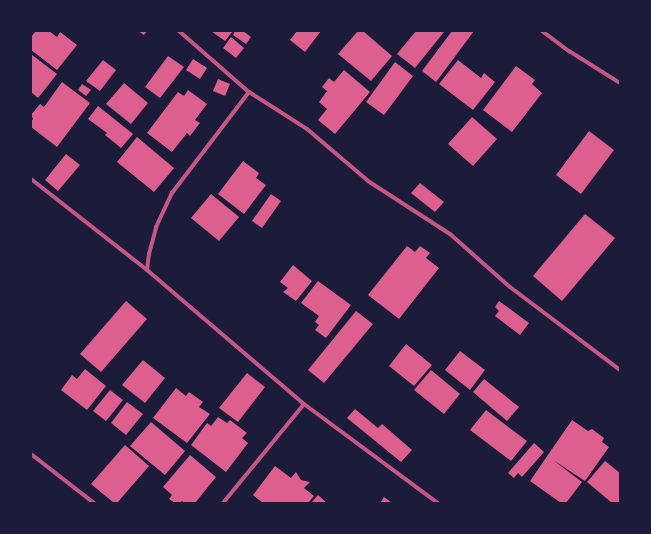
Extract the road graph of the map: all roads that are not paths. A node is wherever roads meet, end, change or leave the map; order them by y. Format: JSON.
{"nodes":[{"id":1,"x":179,"y":31,"type":"edge"},
{"id":2,"x":542,"y":31,"type":"edge"},
{"id":3,"x":620,"y":83,"type":"edge"},
{"id":4,"x":249,"y":92,"type":"junction"},
{"id":5,"x":31,"y":179,"type":"edge"},
{"id":6,"x":147,"y":270,"type":"junction"},
{"id":7,"x":620,"y":370,"type":"edge"},
{"id":8,"x":304,"y":404,"type":"junction"},
{"id":9,"x":31,"y":454,"type":"edge"},
{"id":10,"x":94,"y":503,"type":"edge"},
{"id":11,"x":223,"y":503,"type":"edge"},
{"id":12,"x":438,"y":503,"type":"edge"}],
"edges":[{"from":1,"to":4,"type":"street"},
{"from":2,"to":3,"type":"street"},
{"from":4,"to":6,"type":"street"},
{"from":4,"to":7,"type":"street"},
{"from":5,"to":6,"type":"street"},
{"from":6,"to":8,"type":"street"},
{"from":8,"to":11,"type":"street"},
{"from":8,"to":12,"type":"street"},
{"from":9,"to":10,"type":"street"}]}
